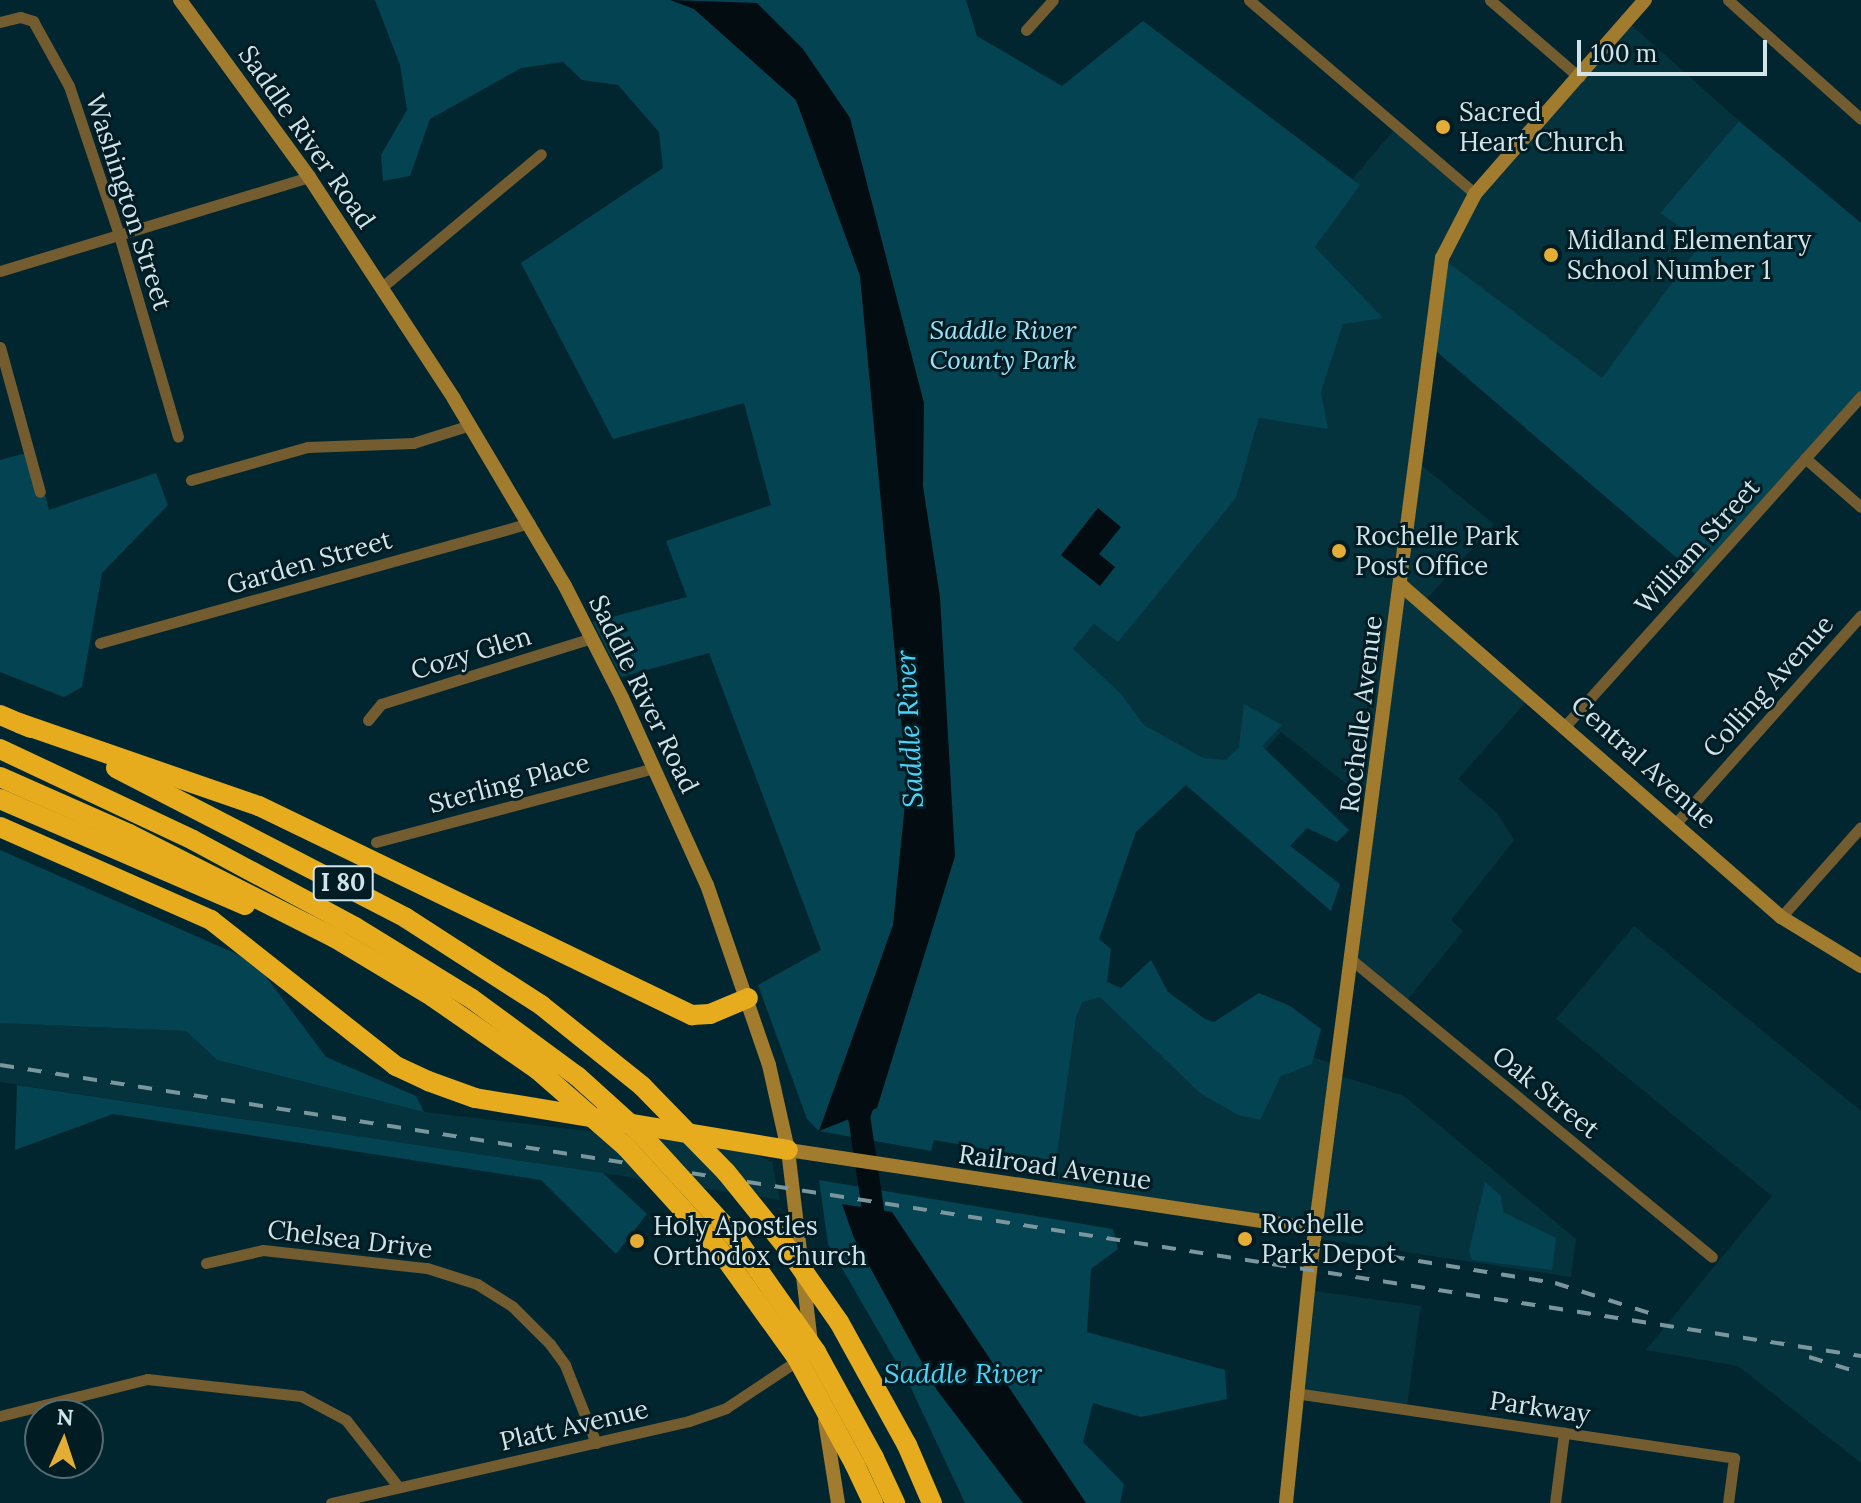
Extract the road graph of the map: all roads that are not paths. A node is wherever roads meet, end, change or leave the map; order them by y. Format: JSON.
{"nodes":[{"id":1,"x":180,"y":0,"type":"edge"},
{"id":2,"x":1053,"y":0,"type":"edge"},
{"id":3,"x":1249,"y":0,"type":"edge"},
{"id":4,"x":1490,"y":0,"type":"edge"},
{"id":5,"x":1645,"y":0,"type":"edge"},
{"id":6,"x":1728,"y":0,"type":"edge"},
{"id":7,"x":0,"y":22,"type":"edge"},
{"id":8,"x":1026,"y":30,"type":"dead end"},
{"id":9,"x":1579,"y":77,"type":"junction"},
{"id":10,"x":1861,"y":119,"type":"edge"},
{"id":11,"x":541,"y":154,"type":"dead end"},
{"id":12,"x":309,"y":177,"type":"junction"},
{"id":13,"x":1475,"y":194,"type":"junction"},
{"id":14,"x":119,"y":235,"type":"junction"},
{"id":15,"x":0,"y":271,"type":"edge"},
{"id":16,"x":382,"y":287,"type":"junction"},
{"id":17,"x":0,"y":347,"type":"edge"},
{"id":18,"x":1861,"y":396,"type":"edge"},
{"id":19,"x":470,"y":425,"type":"junction"},
{"id":20,"x":178,"y":437,"type":"dead end"},
{"id":21,"x":1805,"y":458,"type":"junction"},
{"id":22,"x":191,"y":480,"type":"dead end"},
{"id":23,"x":40,"y":492,"type":"dead end"},
{"id":24,"x":1861,"y":507,"type":"edge"},
{"id":25,"x":530,"y":523,"type":"junction"},
{"id":26,"x":1401,"y":585,"type":"junction"},
{"id":27,"x":1861,"y":615,"type":"edge"},
{"id":28,"x":592,"y":638,"type":"junction"},
{"id":29,"x":100,"y":643,"type":"dead end"},
{"id":30,"x":0,"y":715,"type":"edge"},
{"id":31,"x":368,"y":720,"type":"dead end"},
{"id":32,"x":19,"y":723,"type":"junction"},
{"id":33,"x":1566,"y":725,"type":"junction"},
{"id":34,"x":0,"y":749,"type":"edge"},
{"id":35,"x":654,"y":768,"type":"junction"},
{"id":36,"x":0,"y":777,"type":"edge"},
{"id":37,"x":0,"y":799,"type":"edge"},
{"id":38,"x":1676,"y":823,"type":"junction"},
{"id":39,"x":0,"y":827,"type":"edge"},
{"id":40,"x":1861,"y":827,"type":"edge"},
{"id":41,"x":376,"y":842,"type":"dead end"},
{"id":42,"x":1781,"y":917,"type":"junction"},
{"id":43,"x":1353,"y":961,"type":"junction"},
{"id":44,"x":377,"y":962,"type":"junction"},
{"id":45,"x":1861,"y":966,"type":"edge"},
{"id":46,"x":748,"y":998,"type":"junction"},
{"id":47,"x":788,"y":1150,"type":"junction"},
{"id":48,"x":1315,"y":1229,"type":"junction"},
{"id":49,"x":1712,"y":1257,"type":"dead end"},
{"id":50,"x":206,"y":1263,"type":"dead end"},
{"id":51,"x":812,"y":1353,"type":"junction"},
{"id":52,"x":1295,"y":1393,"type":"junction"},
{"id":53,"x":0,"y":1416,"type":"edge"},
{"id":54,"x":1564,"y":1433,"type":"junction"},
{"id":55,"x":596,"y":1443,"type":"junction"},
{"id":56,"x":865,"y":1461,"type":"junction"},
{"id":57,"x":397,"y":1485,"type":"junction"},
{"id":58,"x":331,"y":1503,"type":"edge"},
{"id":59,"x":838,"y":1503,"type":"edge"},
{"id":60,"x":873,"y":1503,"type":"edge"},
{"id":61,"x":895,"y":1503,"type":"edge"},
{"id":62,"x":932,"y":1503,"type":"edge"},
{"id":63,"x":1286,"y":1503,"type":"edge"},
{"id":64,"x":1555,"y":1503,"type":"edge"},
{"id":65,"x":1728,"y":1503,"type":"edge"}],
"edges":[{"from":1,"to":12,"type":"street","name":"Saddle River Road"},
{"from":2,"to":8,"type":"street"},
{"from":3,"to":13,"type":"street"},
{"from":4,"to":9,"type":"street"},
{"from":5,"to":9,"type":"street","name":"Rochelle Avenue"},
{"from":6,"to":10,"type":"street"},
{"from":7,"to":14,"type":"street","name":"Washington Street"},
{"from":9,"to":13,"type":"street","name":"Rochelle Avenue"},
{"from":11,"to":16,"type":"street"},
{"from":12,"to":14,"type":"street"},
{"from":12,"to":16,"type":"street","name":"Saddle River Road"},
{"from":13,"to":26,"type":"street","name":"Rochelle Avenue"},
{"from":14,"to":15,"type":"street"},
{"from":14,"to":20,"type":"street","name":"Washington Street"},
{"from":16,"to":19,"type":"street","name":"Saddle River Road"},
{"from":17,"to":23,"type":"street"},
{"from":18,"to":21,"type":"street","name":"William Street"},
{"from":19,"to":22,"type":"street"},
{"from":19,"to":25,"type":"street","name":"Saddle River Road"},
{"from":21,"to":24,"type":"street"},
{"from":21,"to":33,"type":"street","name":"William Street"},
{"from":25,"to":28,"type":"street","name":"Saddle River Road"},
{"from":25,"to":29,"type":"street","name":"Garden Street"},
{"from":26,"to":33,"type":"street","name":"Central Avenue"},
{"from":26,"to":43,"type":"street","name":"Rochelle Avenue"},
{"from":27,"to":38,"type":"street","name":"Colling Avenue"},
{"from":28,"to":31,"type":"street","name":"Cozy Glen"},
{"from":28,"to":35,"type":"street","name":"Saddle River Road"},
{"from":30,"to":32,"type":"highway","number":"I 80"},
{"from":32,"to":46,"type":"highway"},
{"from":32,"to":62,"type":"highway","number":"I 80","bridge":true},
{"from":33,"to":38,"type":"street","name":"Central Avenue"},
{"from":34,"to":56,"type":"highway","number":"I 80","bridge":true},
{"from":35,"to":41,"type":"street","name":"Sterling Place"},
{"from":35,"to":46,"type":"street","name":"Saddle River Road"},
{"from":36,"to":44,"type":"highway","number":"I 80"},
{"from":37,"to":44,"type":"highway"},
{"from":38,"to":42,"type":"street","name":"Central Avenue"},
{"from":39,"to":47,"type":"highway"},
{"from":40,"to":42,"type":"street"},
{"from":42,"to":45,"type":"street","name":"Central Avenue"},
{"from":43,"to":48,"type":"street","name":"Rochelle Avenue"},
{"from":43,"to":49,"type":"street","name":"Oak Street"},
{"from":44,"to":56,"type":"highway","number":"I 80","bridge":true},
{"from":46,"to":47,"type":"street","name":"Saddle River Road"},
{"from":47,"to":48,"type":"street","name":"Railroad Avenue"},
{"from":47,"to":51,"type":"street","name":"Saddle River Road"},
{"from":48,"to":52,"type":"street","name":"Rochelle Avenue"},
{"from":50,"to":55,"type":"street","name":"Chelsea Drive"},
{"from":51,"to":55,"type":"street","name":"Platt Avenue"},
{"from":51,"to":59,"type":"street","name":"Saddle River Road"},
{"from":52,"to":54,"type":"street","name":"Parkway"},
{"from":52,"to":63,"type":"street","name":"Rochelle Avenue"},
{"from":53,"to":57,"type":"street"},
{"from":54,"to":64,"type":"street"},
{"from":54,"to":65,"type":"street","name":"Parkway"},
{"from":55,"to":57,"type":"street","name":"Platt Avenue"},
{"from":56,"to":60,"type":"highway","number":"I 80"},
{"from":56,"to":61,"type":"highway","number":"I 80"},
{"from":57,"to":58,"type":"street","name":"Platt Avenue"}]}
